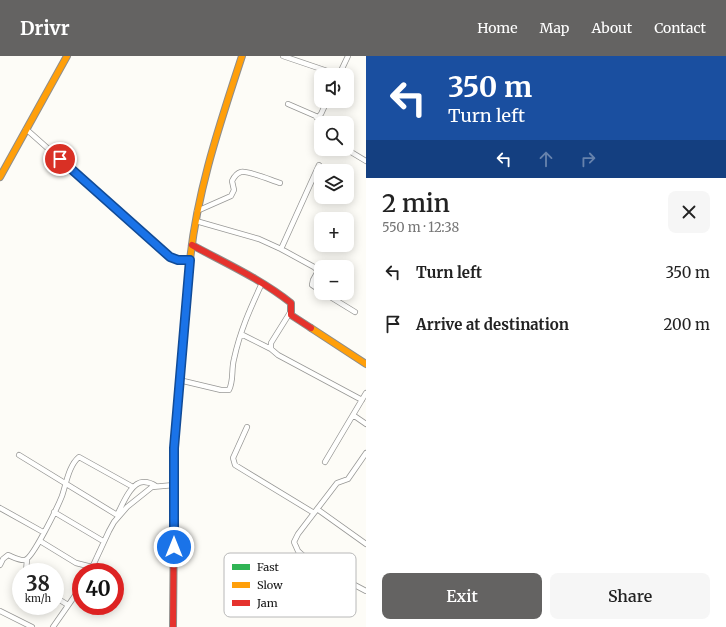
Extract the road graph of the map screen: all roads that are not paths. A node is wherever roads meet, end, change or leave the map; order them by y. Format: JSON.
{"nodes":[{"id":1,"x":67,"y":56,"type":"edge"},
{"id":2,"x":242,"y":56,"type":"edge"},
{"id":3,"x":283,"y":56,"type":"edge"},
{"id":4,"x":348,"y":56,"type":"edge"},
{"id":5,"x":318,"y":68,"type":"edge"},
{"id":6,"x":342,"y":68,"type":"edge"},
{"id":7,"x":288,"y":104,"type":"dead end"},
{"id":8,"x":314,"y":116,"type":"edge"},
{"id":9,"x":26,"y":129,"type":"junction"},
{"id":10,"x":354,"y":154,"type":"edge"},
{"id":11,"x":366,"y":161,"type":"edge"},
{"id":12,"x":314,"y":174,"type":"edge"},
{"id":13,"x":0,"y":177,"type":"edge"},
{"id":14,"x":280,"y":183,"type":"dead end"},
{"id":15,"x":198,"y":211,"type":"junction"},
{"id":16,"x":196,"y":221,"type":"junction"},
{"id":17,"x":192,"y":245,"type":"junction"},
{"id":18,"x":281,"y":249,"type":"junction"},
{"id":19,"x":190,"y":260,"type":"junction"},
{"id":20,"x":314,"y":268,"type":"edge"},
{"id":21,"x":262,"y":283,"type":"junction"},
{"id":22,"x":335,"y":300,"type":"edge"},
{"id":23,"x":291,"y":311,"type":"junction"},
{"id":24,"x":355,"y":312,"type":"dead end"},
{"id":25,"x":241,"y":334,"type":"junction"},
{"id":26,"x":271,"y":349,"type":"junction"},
{"id":27,"x":366,"y":364,"type":"edge"},
{"id":28,"x":179,"y":380,"type":"junction"},
{"id":29,"x":366,"y":393,"type":"edge"},
{"id":30,"x":362,"y":400,"type":"junction"},
{"id":31,"x":353,"y":415,"type":"junction"},
{"id":32,"x":366,"y":424,"type":"edge"},
{"id":33,"x":247,"y":427,"type":"dead end"},
{"id":34,"x":366,"y":453,"type":"edge"},
{"id":35,"x":18,"y":455,"type":"dead end"},
{"id":36,"x":325,"y":462,"type":"dead end"},
{"id":37,"x":66,"y":484,"type":"junction"},
{"id":38,"x":174,"y":485,"type":"junction"},
{"id":39,"x":156,"y":486,"type":"junction"},
{"id":40,"x":133,"y":487,"type":"junction"},
{"id":41,"x":0,"y":508,"type":"edge"},
{"id":42,"x":315,"y":511,"type":"junction"},
{"id":43,"x":54,"y":512,"type":"junction"},
{"id":44,"x":117,"y":515,"type":"junction"},
{"id":45,"x":114,"y":522,"type":"junction"},
{"id":46,"x":43,"y":532,"type":"junction"},
{"id":47,"x":40,"y":540,"type":"junction"},
{"id":48,"x":103,"y":541,"type":"junction"},
{"id":49,"x":366,"y":544,"type":"edge"},
{"id":50,"x":300,"y":553,"type":"edge"},
{"id":51,"x":27,"y":559,"type":"junction"},
{"id":52,"x":27,"y":563,"type":"edge"},
{"id":53,"x":76,"y":563,"type":"edge"},
{"id":54,"x":94,"y":563,"type":"edge"},
{"id":55,"x":0,"y":565,"type":"edge"},
{"id":56,"x":356,"y":586,"type":"edge"},
{"id":57,"x":366,"y":591,"type":"edge"},
{"id":58,"x":72,"y":599,"type":"edge"},
{"id":59,"x":64,"y":603,"type":"edge"},
{"id":60,"x":68,"y":605,"type":"junction"},
{"id":61,"x":0,"y":611,"type":"edge"},
{"id":62,"x":32,"y":627,"type":"edge"},
{"id":63,"x":53,"y":627,"type":"edge"},
{"id":64,"x":173,"y":627,"type":"edge"}],
"edges":[{"from":1,"to":9,"type":"street"},
{"from":2,"to":15,"type":"street"},
{"from":3,"to":5,"type":"street"},
{"from":4,"to":6,"type":"street"},
{"from":7,"to":8,"type":"street"},
{"from":9,"to":13,"type":"street"},
{"from":9,"to":19,"type":"street"},
{"from":10,"to":11,"type":"street"},
{"from":12,"to":18,"type":"street"},
{"from":14,"to":15,"type":"street"},
{"from":15,"to":16,"type":"street"},
{"from":16,"to":17,"type":"street"},
{"from":16,"to":18,"type":"street"},
{"from":17,"to":19,"type":"street"},
{"from":17,"to":21,"type":"street"},
{"from":18,"to":20,"type":"street"},
{"from":19,"to":28,"type":"street"},
{"from":21,"to":23,"type":"street"},
{"from":21,"to":25,"type":"street"},
{"from":22,"to":24,"type":"street"},
{"from":23,"to":26,"type":"street"},
{"from":23,"to":27,"type":"street"},
{"from":25,"to":26,"type":"street"},
{"from":25,"to":28,"type":"street"},
{"from":26,"to":30,"type":"street"},
{"from":28,"to":38,"type":"street"},
{"from":29,"to":30,"type":"street"},
{"from":30,"to":31,"type":"street"},
{"from":31,"to":32,"type":"street"},
{"from":31,"to":36,"type":"street"},
{"from":33,"to":42,"type":"street"},
{"from":34,"to":42,"type":"street"},
{"from":35,"to":37,"type":"street"},
{"from":37,"to":40,"type":"street"},
{"from":37,"to":43,"type":"street"},
{"from":37,"to":44,"type":"street"},
{"from":38,"to":39,"type":"street"},
{"from":38,"to":64,"type":"street"},
{"from":39,"to":40,"type":"street"},
{"from":39,"to":45,"type":"street"},
{"from":40,"to":44,"type":"street"},
{"from":41,"to":46,"type":"street"},
{"from":42,"to":49,"type":"street"},
{"from":42,"to":50,"type":"street"},
{"from":43,"to":46,"type":"street"},
{"from":43,"to":48,"type":"street"},
{"from":44,"to":45,"type":"street"},
{"from":45,"to":48,"type":"street"},
{"from":46,"to":47,"type":"street"},
{"from":47,"to":51,"type":"street"},
{"from":47,"to":53,"type":"street"},
{"from":48,"to":54,"type":"street"},
{"from":51,"to":52,"type":"street"},
{"from":51,"to":55,"type":"street"},
{"from":56,"to":57,"type":"street"},
{"from":58,"to":60,"type":"street"},
{"from":59,"to":60,"type":"street"},
{"from":60,"to":63,"type":"street"},
{"from":61,"to":62,"type":"street"}]}
